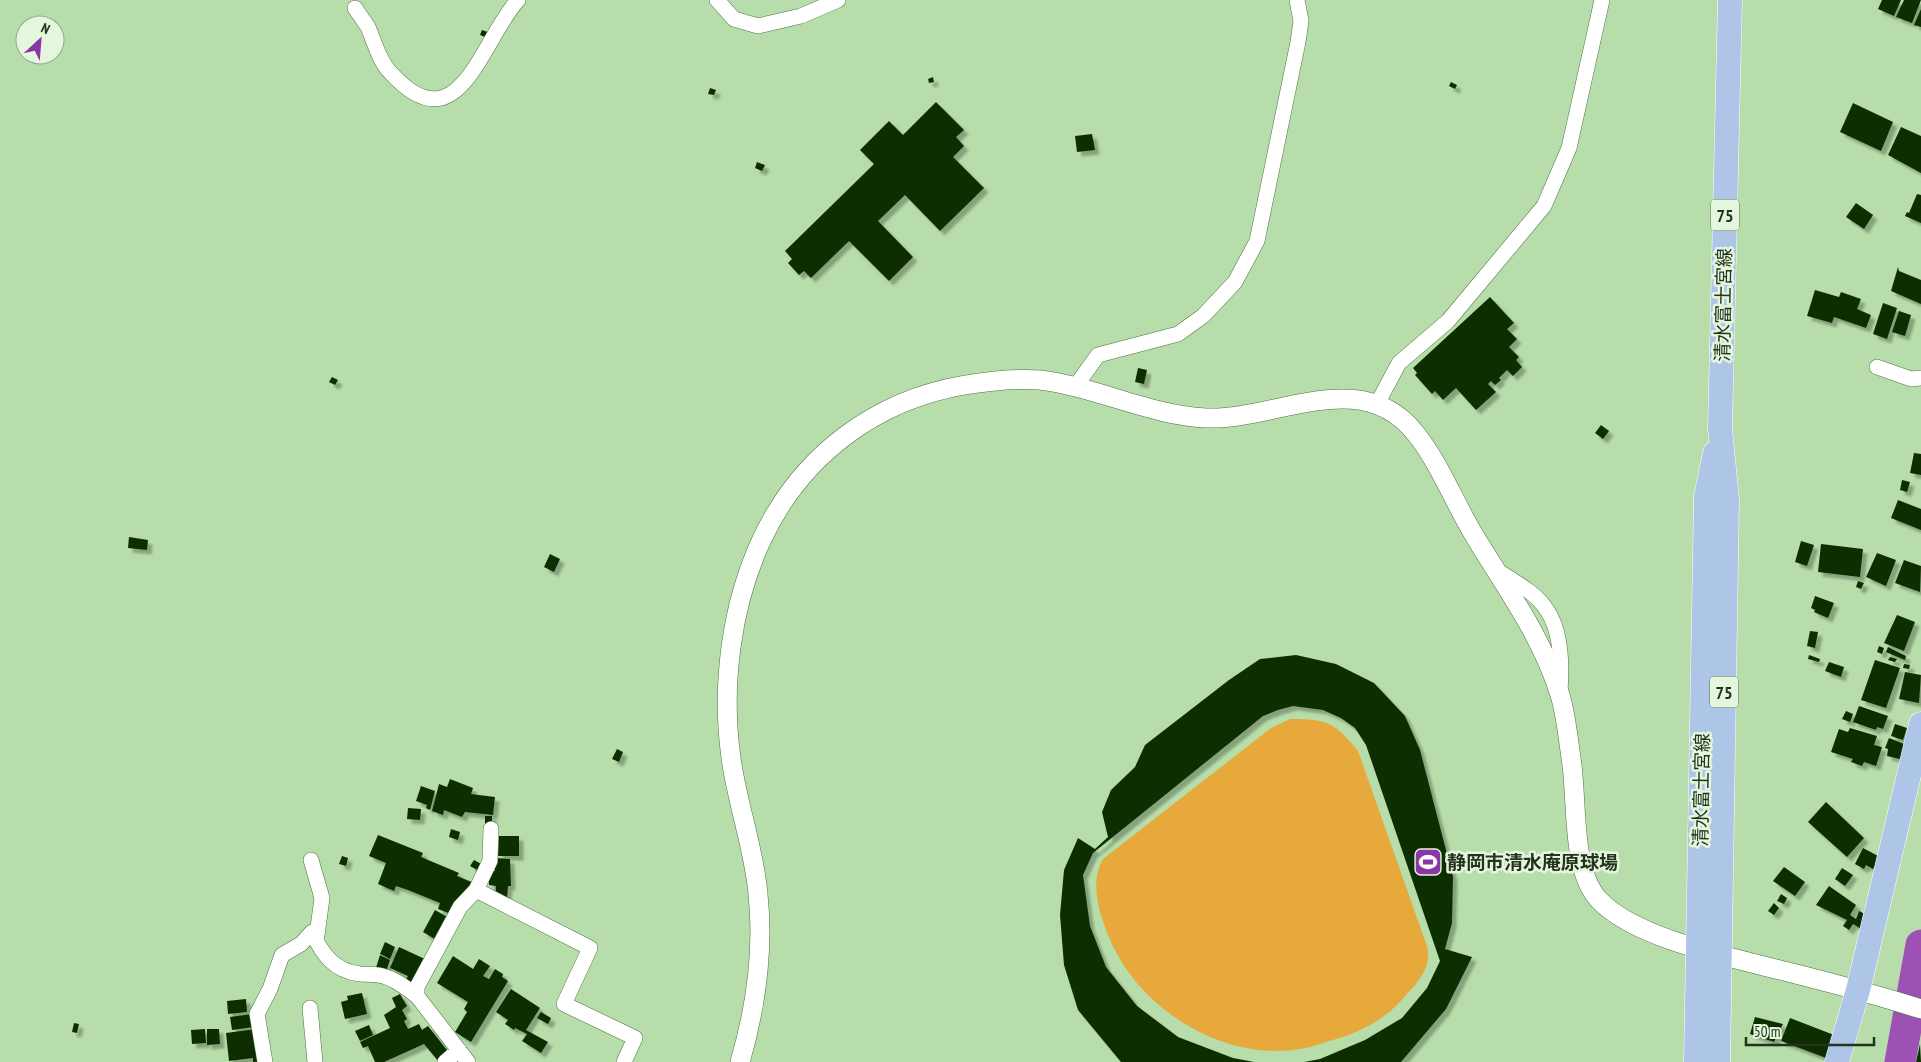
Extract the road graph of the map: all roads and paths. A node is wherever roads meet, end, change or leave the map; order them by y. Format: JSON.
{"nodes":[{"id":1,"x":518,"y":0,"type":"edge"},
{"id":2,"x":717,"y":0,"type":"edge"},
{"id":3,"x":838,"y":0,"type":"edge"},
{"id":4,"x":1298,"y":0,"type":"edge"},
{"id":5,"x":1602,"y":0,"type":"edge"},
{"id":6,"x":1730,"y":0,"type":"edge"},
{"id":7,"x":354,"y":8,"type":"dead end"},
{"id":8,"x":1877,"y":367,"type":"dead end"},
{"id":9,"x":1921,"y":378,"type":"edge"},
{"id":10,"x":1075,"y":387,"type":"junction"},
{"id":11,"x":1377,"y":404,"type":"junction"},
{"id":12,"x":1720,"y":429,"type":"junction"},
{"id":13,"x":1921,"y":724,"type":"edge"},
{"id":14,"x":491,"y":829,"type":"dead end"},
{"id":15,"x":311,"y":860,"type":"dead end"},
{"id":16,"x":476,"y":890,"type":"junction"},
{"id":17,"x":312,"y":932,"type":"junction"},
{"id":18,"x":1698,"y":949,"type":"junction"},
{"id":19,"x":1721,"y":954,"type":"junction"},
{"id":20,"x":1858,"y":990,"type":"junction"},
{"id":21,"x":417,"y":996,"type":"junction"},
{"id":22,"x":310,"y":1008,"type":"dead end"},
{"id":23,"x":1921,"y":1009,"type":"edge"},
{"id":24,"x":459,"y":1050,"type":"junction"},
{"id":25,"x":265,"y":1062,"type":"edge"},
{"id":26,"x":315,"y":1062,"type":"edge"},
{"id":27,"x":445,"y":1062,"type":"edge"},
{"id":28,"x":468,"y":1062,"type":"edge"},
{"id":29,"x":624,"y":1062,"type":"edge"},
{"id":30,"x":740,"y":1062,"type":"edge"},
{"id":31,"x":1696,"y":1062,"type":"edge"},
{"id":32,"x":1718,"y":1062,"type":"edge"},
{"id":33,"x":1837,"y":1062,"type":"edge"}],
"edges":[{"from":1,"to":7,"type":"street"},
{"from":2,"to":3,"type":"street"},
{"from":4,"to":10,"type":"street"},
{"from":5,"to":11,"type":"street"},
{"from":6,"to":12,"type":"main road","name":"清水富士宮線","number":"75"},
{"from":8,"to":9,"type":"street"},
{"from":10,"to":11,"type":"street"},
{"from":10,"to":30,"type":"street"},
{"from":11,"to":18,"type":"street"},
{"from":12,"to":18,"type":"main road","name":"清水富士宮線","number":"75"},
{"from":12,"to":19,"type":"main road","name":"清水富士宮線","number":"75"},
{"from":13,"to":20,"type":"main road"},
{"from":14,"to":16,"type":"street"},
{"from":15,"to":17,"type":"street"},
{"from":16,"to":21,"type":"street"},
{"from":16,"to":29,"type":"street"},
{"from":17,"to":21,"type":"street"},
{"from":17,"to":25,"type":"street"},
{"from":18,"to":19,"type":"street"},
{"from":18,"to":31,"type":"main road","name":"清水富士宮線","number":"75"},
{"from":19,"to":20,"type":"street"},
{"from":19,"to":32,"type":"main road","name":"清水富士宮線","number":"75"},
{"from":20,"to":23,"type":"street"},
{"from":20,"to":33,"type":"main road"},
{"from":21,"to":24,"type":"street"},
{"from":22,"to":26,"type":"street"},
{"from":24,"to":27,"type":"street"},
{"from":24,"to":28,"type":"street"}]}
